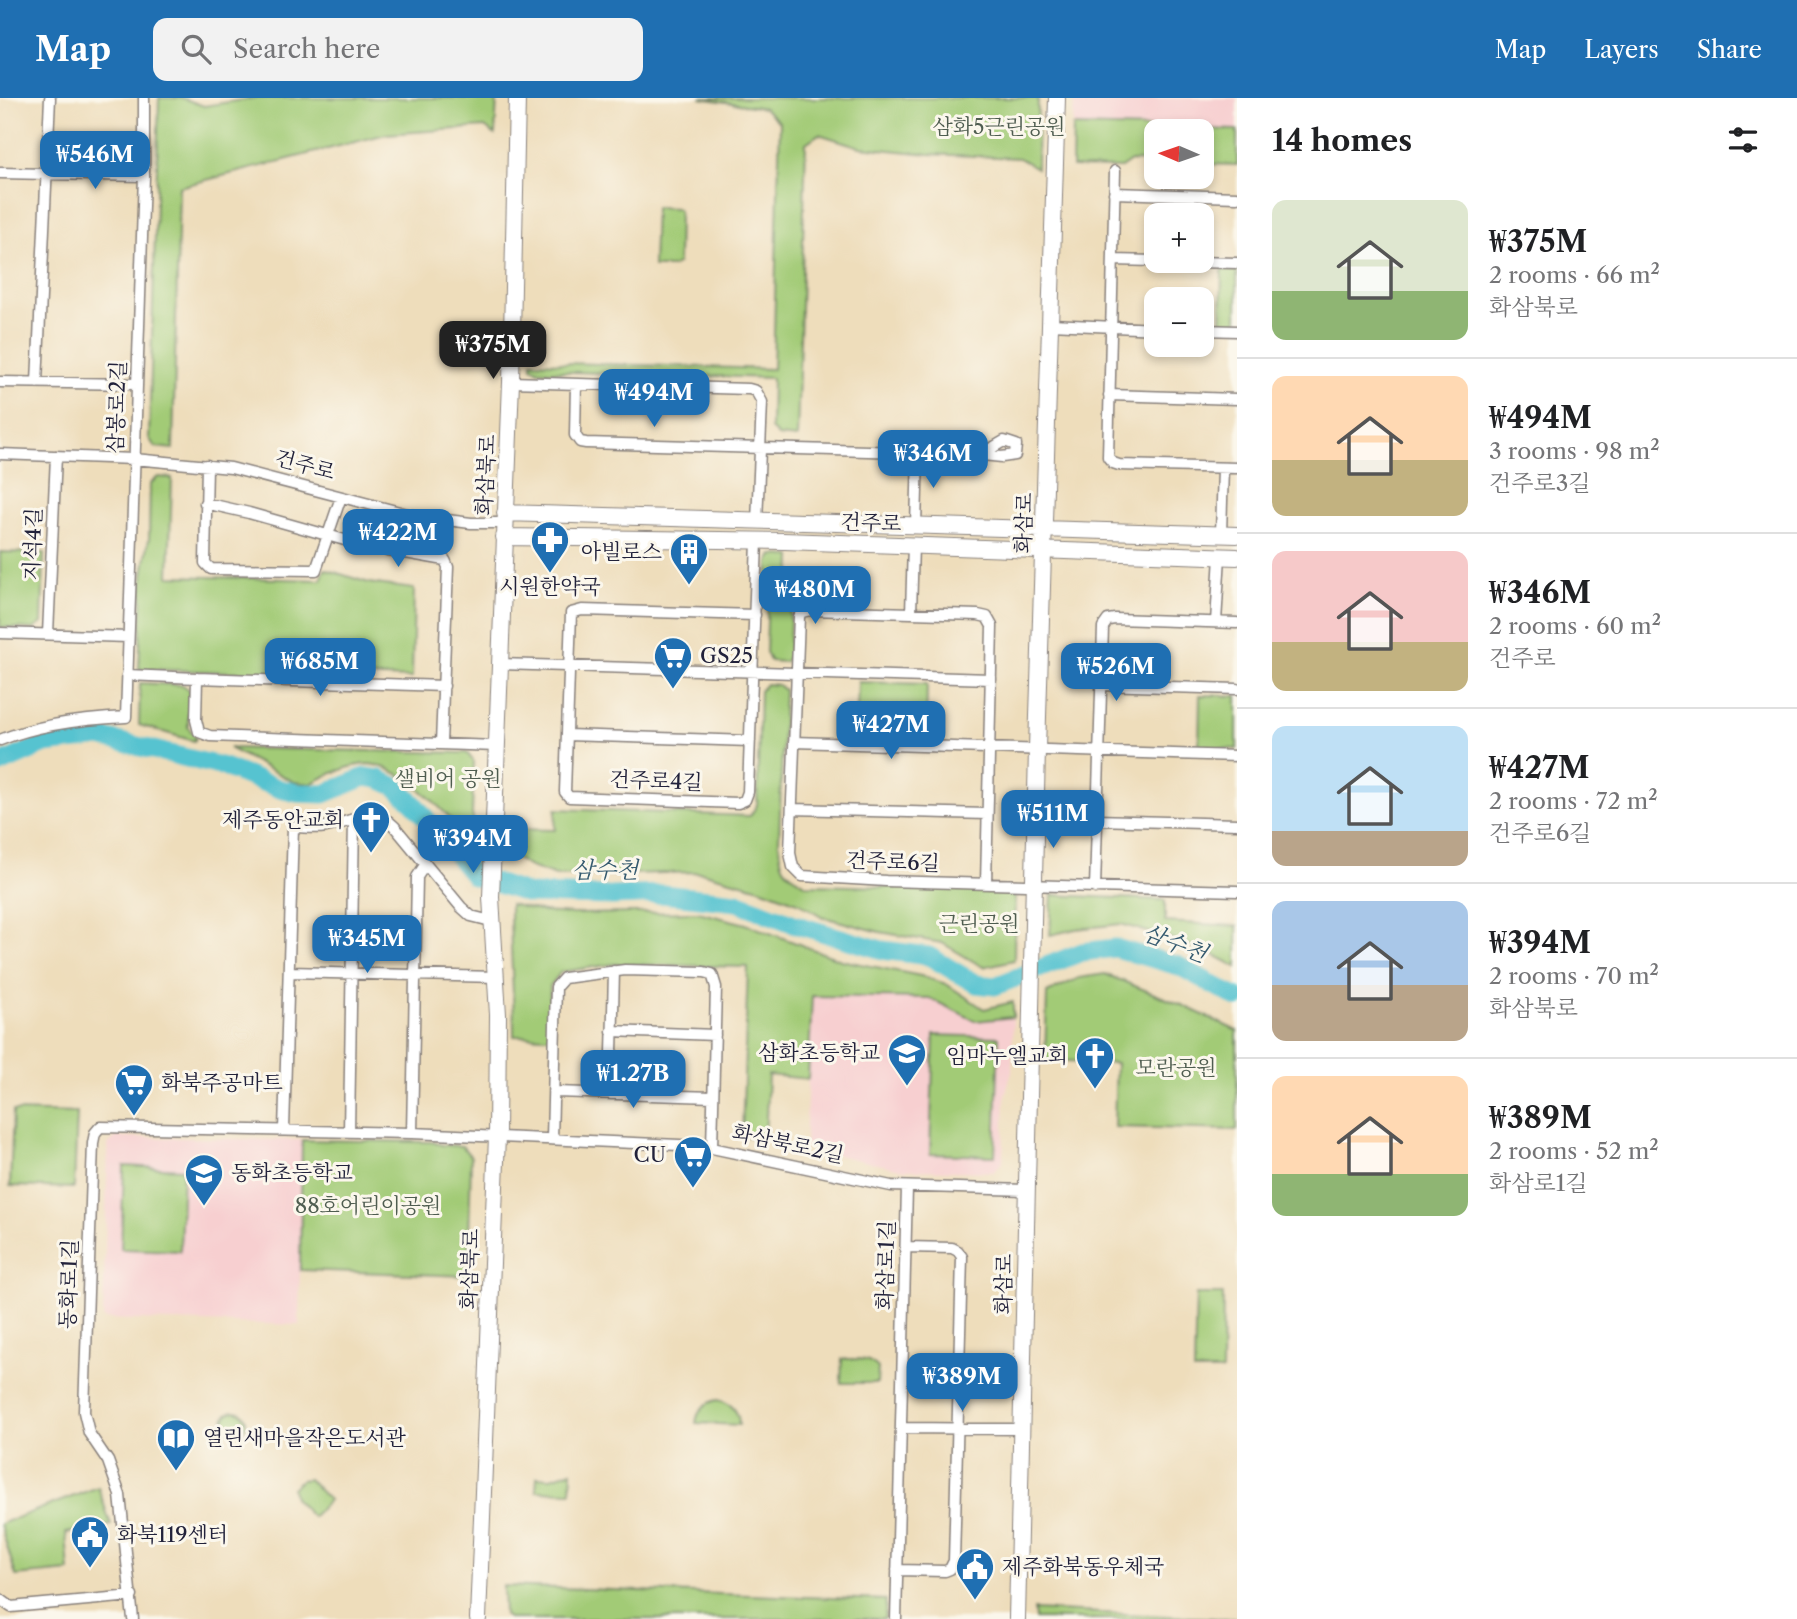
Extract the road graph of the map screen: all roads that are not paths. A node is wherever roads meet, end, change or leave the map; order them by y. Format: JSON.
{"nodes":[{"id":1,"x":50,"y":98,"type":"edge"},
{"id":2,"x":145,"y":98,"type":"edge"},
{"id":3,"x":517,"y":98,"type":"edge"},
{"id":4,"x":1057,"y":98,"type":"edge"},
{"id":5,"x":1115,"y":171,"type":"dead end"},
{"id":6,"x":0,"y":173,"type":"edge"},
{"id":7,"x":47,"y":175,"type":"junction"},
{"id":8,"x":144,"y":176,"type":"junction"},
{"id":9,"x":1114,"y":194,"type":"junction"},
{"id":10,"x":1237,"y":197,"type":"edge"},
{"id":11,"x":1113,"y":260,"type":"junction"},
{"id":12,"x":1237,"y":263,"type":"edge"},
{"id":13,"x":1051,"y":324,"type":"junction"},
{"id":14,"x":1111,"y":327,"type":"junction"},
{"id":15,"x":1144,"y":328,"type":"edge"},
{"id":16,"x":1214,"y":330,"type":"edge"},
{"id":17,"x":1237,"y":331,"type":"edge"},
{"id":18,"x":0,"y":382,"type":"edge"},
{"id":19,"x":511,"y":382,"type":"junction"},
{"id":20,"x":37,"y":383,"type":"junction"},
{"id":21,"x":137,"y":384,"type":"junction"},
{"id":22,"x":576,"y":384,"type":"junction"},
{"id":23,"x":1109,"y":395,"type":"junction"},
{"id":24,"x":1237,"y":399,"type":"edge"},
{"id":25,"x":760,"y":448,"type":"junction"},
{"id":26,"x":0,"y":453,"type":"edge"},
{"id":27,"x":918,"y":453,"type":"junction"},
{"id":28,"x":973,"y":454,"type":"dead end"},
{"id":29,"x":56,"y":456,"type":"junction"},
{"id":30,"x":134,"y":459,"type":"junction"},
{"id":31,"x":207,"y":465,"type":"junction"},
{"id":32,"x":1223,"y":468,"type":"junction"},
{"id":33,"x":1237,"y":468,"type":"edge"},
{"id":34,"x":341,"y":497,"type":"junction"},
{"id":35,"x":205,"y":503,"type":"junction"},
{"id":36,"x":631,"y":517,"type":"junction"},
{"id":37,"x":757,"y":522,"type":"junction"},
{"id":38,"x":504,"y":525,"type":"junction"},
{"id":39,"x":916,"y":526,"type":"junction"},
{"id":40,"x":1045,"y":529,"type":"junction"},
{"id":41,"x":1229,"y":534,"type":"edge"},
{"id":42,"x":328,"y":535,"type":"junction"},
{"id":43,"x":584,"y":538,"type":"junction"},
{"id":44,"x":757,"y":541,"type":"junction"},
{"id":45,"x":913,"y":545,"type":"junction"},
{"id":46,"x":1044,"y":551,"type":"junction"},
{"id":47,"x":1220,"y":556,"type":"junction"},
{"id":48,"x":1237,"y":556,"type":"edge"},
{"id":49,"x":911,"y":612,"type":"junction"},
{"id":50,"x":755,"y":615,"type":"junction"},
{"id":51,"x":1216,"y":622,"type":"junction"},
{"id":52,"x":1237,"y":623,"type":"edge"},
{"id":53,"x":0,"y":633,"type":"edge"},
{"id":54,"x":48,"y":634,"type":"junction"},
{"id":55,"x":128,"y":637,"type":"junction"},
{"id":56,"x":499,"y":664,"type":"junction"},
{"id":57,"x":568,"y":666,"type":"junction"},
{"id":58,"x":753,"y":674,"type":"junction"},
{"id":59,"x":797,"y":674,"type":"junction"},
{"id":60,"x":127,"y":675,"type":"junction"},
{"id":61,"x":197,"y":678,"type":"junction"},
{"id":62,"x":990,"y":679,"type":"junction"},
{"id":63,"x":1101,"y":685,"type":"junction"},
{"id":64,"x":444,"y":686,"type":"junction"},
{"id":65,"x":1237,"y":689,"type":"edge"},
{"id":66,"x":566,"y":735,"type":"junction"},
{"id":67,"x":0,"y":740,"type":"edge"},
{"id":68,"x":750,"y":741,"type":"junction"},
{"id":69,"x":794,"y":742,"type":"junction"},
{"id":70,"x":441,"y":743,"type":"junction"},
{"id":71,"x":497,"y":746,"type":"junction"},
{"id":72,"x":989,"y":748,"type":"junction"},
{"id":73,"x":1037,"y":749,"type":"junction"},
{"id":74,"x":1098,"y":751,"type":"junction"},
{"id":75,"x":1237,"y":756,"type":"edge"},
{"id":76,"x":792,"y":809,"type":"junction"},
{"id":77,"x":987,"y":814,"type":"junction"},
{"id":78,"x":355,"y":818,"type":"junction"},
{"id":79,"x":1096,"y":820,"type":"junction"},
{"id":80,"x":1237,"y":824,"type":"edge"},
{"id":81,"x":425,"y":865,"type":"junction"},
{"id":82,"x":986,"y":884,"type":"junction"},
{"id":83,"x":1034,"y":886,"type":"junction"},
{"id":84,"x":1095,"y":888,"type":"junction"},
{"id":85,"x":1237,"y":891,"type":"edge"},
{"id":86,"x":491,"y":920,"type":"junction"},
{"id":87,"x":614,"y":971,"type":"junction"},
{"id":88,"x":289,"y":972,"type":"junction"},
{"id":89,"x":352,"y":974,"type":"junction"},
{"id":90,"x":416,"y":975,"type":"junction"},
{"id":91,"x":497,"y":977,"type":"junction"},
{"id":92,"x":612,"y":1031,"type":"junction"},
{"id":93,"x":715,"y":1035,"type":"junction"},
{"id":94,"x":555,"y":1092,"type":"junction"},
{"id":95,"x":611,"y":1094,"type":"junction"},
{"id":96,"x":713,"y":1097,"type":"junction"},
{"id":97,"x":284,"y":1130,"type":"junction"},
{"id":98,"x":349,"y":1132,"type":"junction"},
{"id":99,"x":412,"y":1133,"type":"junction"},
{"id":100,"x":497,"y":1136,"type":"junction"},
{"id":101,"x":552,"y":1139,"type":"junction"},
{"id":102,"x":712,"y":1148,"type":"junction"},
{"id":103,"x":907,"y":1188,"type":"junction"},
{"id":104,"x":1028,"y":1190,"type":"junction"},
{"id":105,"x":906,"y":1247,"type":"junction"},
{"id":106,"x":901,"y":1428,"type":"junction"},
{"id":107,"x":957,"y":1429,"type":"junction"},
{"id":108,"x":1022,"y":1429,"type":"junction"},
{"id":109,"x":897,"y":1570,"type":"junction"},
{"id":110,"x":131,"y":1596,"type":"junction"},
{"id":111,"x":0,"y":1598,"type":"edge"},
{"id":112,"x":133,"y":1619,"type":"edge"},
{"id":113,"x":478,"y":1619,"type":"edge"},
{"id":114,"x":896,"y":1619,"type":"edge"},
{"id":115,"x":1017,"y":1619,"type":"edge"}],
"edges":[{"from":1,"to":7,"type":"street"},
{"from":2,"to":8,"type":"street","name":"삼봉로2길"},
{"from":3,"to":19,"type":"street","name":"화삼북로"},
{"from":4,"to":13,"type":"street","name":"화삼로"},
{"from":5,"to":9,"type":"street"},
{"from":6,"to":7,"type":"street"},
{"from":7,"to":8,"type":"street"},
{"from":7,"to":20,"type":"street"},
{"from":8,"to":21,"type":"street","name":"삼봉로2길"},
{"from":9,"to":10,"type":"street"},
{"from":9,"to":11,"type":"street"},
{"from":11,"to":12,"type":"street"},
{"from":11,"to":14,"type":"street"},
{"from":13,"to":14,"type":"street"},
{"from":13,"to":40,"type":"street","name":"화삼로"},
{"from":14,"to":15,"type":"street"},
{"from":14,"to":23,"type":"street"},
{"from":16,"to":17,"type":"street"},
{"from":18,"to":20,"type":"street"},
{"from":19,"to":22,"type":"street"},
{"from":19,"to":38,"type":"street","name":"화삼북로"},
{"from":20,"to":21,"type":"street"},
{"from":21,"to":30,"type":"street","name":"삼봉로2길"},
{"from":22,"to":25,"type":"street"},
{"from":22,"to":25,"type":"street"},
{"from":23,"to":24,"type":"street"},
{"from":23,"to":32,"type":"street"},
{"from":25,"to":27,"type":"street"},
{"from":25,"to":37,"type":"street"},
{"from":26,"to":29,"type":"street","name":"건주로"},
{"from":27,"to":28,"type":"street"},
{"from":27,"to":39,"type":"street"},
{"from":29,"to":30,"type":"street","name":"건주로"},
{"from":29,"to":54,"type":"street","name":"지석4길"},
{"from":30,"to":31,"type":"street","name":"건주로"},
{"from":30,"to":55,"type":"street","name":"삼봉로2길"},
{"from":31,"to":34,"type":"street","name":"건주로"},
{"from":31,"to":35,"type":"street"},
{"from":32,"to":33,"type":"street"},
{"from":32,"to":41,"type":"street"},
{"from":34,"to":38,"type":"street","name":"건주로"},
{"from":34,"to":42,"type":"street"},
{"from":35,"to":42,"type":"street"},
{"from":35,"to":42,"type":"street"},
{"from":36,"to":37,"type":"street","name":"건주로"},
{"from":36,"to":38,"type":"street","name":"건주로"},
{"from":36,"to":43,"type":"street"},
{"from":37,"to":39,"type":"street","name":"건주로"},
{"from":38,"to":43,"type":"street","name":"건주로"},
{"from":38,"to":56,"type":"street","name":"화삼북로"},
{"from":39,"to":40,"type":"street","name":"건주로"},
{"from":40,"to":41,"type":"street","name":"건주로"},
{"from":40,"to":46,"type":"street","name":"화삼로"},
{"from":42,"to":64,"type":"street"},
{"from":43,"to":44,"type":"street","name":"건주로"},
{"from":44,"to":45,"type":"street","name":"건주로"},
{"from":44,"to":50,"type":"street","name":"건주로4길"},
{"from":45,"to":46,"type":"street","name":"건주로"},
{"from":45,"to":49,"type":"street"},
{"from":46,"to":47,"type":"street","name":"건주로"},
{"from":46,"to":73,"type":"street","name":"화삼로"},
{"from":47,"to":48,"type":"street","name":"건주로"},
{"from":47,"to":51,"type":"street"},
{"from":49,"to":59,"type":"street","name":"건주로6길"},
{"from":49,"to":62,"type":"street","name":"건주로6길"},
{"from":50,"to":57,"type":"street","name":"건주로4길"},
{"from":50,"to":58,"type":"street","name":"건주로4길"},
{"from":51,"to":52,"type":"street"},
{"from":51,"to":63,"type":"street"},
{"from":53,"to":54,"type":"street"},
{"from":54,"to":55,"type":"street"},
{"from":55,"to":60,"type":"street","name":"삼봉로2길"},
{"from":56,"to":57,"type":"street"},
{"from":56,"to":71,"type":"street","name":"화삼북로"},
{"from":57,"to":58,"type":"street"},
{"from":57,"to":66,"type":"street","name":"건주로4길"},
{"from":58,"to":59,"type":"street"},
{"from":58,"to":68,"type":"street","name":"건주로4길"},
{"from":59,"to":62,"type":"street"},
{"from":59,"to":69,"type":"street","name":"건주로6길"},
{"from":60,"to":61,"type":"street"},
{"from":60,"to":67,"type":"street","name":"삼봉로2길"},
{"from":61,"to":64,"type":"street"},
{"from":61,"to":70,"type":"street"},
{"from":62,"to":72,"type":"street","name":"건주로6길"},
{"from":63,"to":65,"type":"street"},
{"from":63,"to":74,"type":"street"},
{"from":64,"to":70,"type":"street"},
{"from":66,"to":68,"type":"street","name":"건주로4길"},
{"from":66,"to":68,"type":"street","name":"건주로4길"},
{"from":69,"to":72,"type":"street"},
{"from":69,"to":76,"type":"street","name":"건주로6길"},
{"from":70,"to":71,"type":"street"},
{"from":71,"to":86,"type":"street","name":"화삼북로"},
{"from":72,"to":73,"type":"street"},
{"from":72,"to":77,"type":"street","name":"건주로6길"},
{"from":73,"to":74,"type":"street"},
{"from":73,"to":83,"type":"street","name":"화삼로"},
{"from":74,"to":75,"type":"street"},
{"from":74,"to":79,"type":"street"},
{"from":76,"to":77,"type":"street"},
{"from":76,"to":82,"type":"street","name":"건주로6길"},
{"from":77,"to":82,"type":"street","name":"건주로6길"},
{"from":78,"to":81,"type":"street"},
{"from":78,"to":88,"type":"street"},
{"from":78,"to":89,"type":"street"},
{"from":79,"to":80,"type":"street"},
{"from":79,"to":84,"type":"street"},
{"from":81,"to":86,"type":"street"},
{"from":81,"to":90,"type":"street"},
{"from":82,"to":83,"type":"street"},
{"from":83,"to":84,"type":"street"},
{"from":83,"to":104,"type":"street","name":"화삼로"},
{"from":84,"to":85,"type":"street"},
{"from":86,"to":91,"type":"street","name":"화삼북로"},
{"from":87,"to":92,"type":"street"},
{"from":87,"to":93,"type":"street"},
{"from":87,"to":94,"type":"street"},
{"from":88,"to":89,"type":"street"},
{"from":88,"to":97,"type":"street"},
{"from":89,"to":90,"type":"street"},
{"from":89,"to":98,"type":"street"},
{"from":90,"to":91,"type":"street"},
{"from":90,"to":99,"type":"street"},
{"from":91,"to":100,"type":"street","name":"화삼북로"},
{"from":92,"to":93,"type":"street"},
{"from":92,"to":95,"type":"street"},
{"from":93,"to":96,"type":"street"},
{"from":94,"to":95,"type":"street"},
{"from":94,"to":101,"type":"street"},
{"from":95,"to":96,"type":"street"},
{"from":96,"to":102,"type":"street"},
{"from":97,"to":98,"type":"street","name":"동화로1길"},
{"from":97,"to":110,"type":"street","name":"동화로1길"},
{"from":98,"to":99,"type":"street","name":"동화로1길"},
{"from":99,"to":100,"type":"street","name":"동화로1길"},
{"from":100,"to":101,"type":"street","name":"화삼북로2길"},
{"from":100,"to":113,"type":"street","name":"화삼북로"},
{"from":101,"to":102,"type":"street","name":"화삼북로2길"},
{"from":102,"to":103,"type":"street","name":"화삼북로2길"},
{"from":103,"to":104,"type":"street","name":"화삼북로2길"},
{"from":103,"to":105,"type":"street","name":"화삼로1길"},
{"from":104,"to":108,"type":"street","name":"화삼로"},
{"from":105,"to":106,"type":"street","name":"화삼로1길"},
{"from":105,"to":107,"type":"street"},
{"from":106,"to":107,"type":"street"},
{"from":106,"to":109,"type":"street","name":"화삼로1길"},
{"from":107,"to":108,"type":"street"},
{"from":107,"to":109,"type":"street"},
{"from":108,"to":115,"type":"street","name":"화삼로"},
{"from":109,"to":114,"type":"street","name":"화삼로1길"},
{"from":110,"to":111,"type":"street"},
{"from":110,"to":112,"type":"street","name":"동화로1길"}]}
